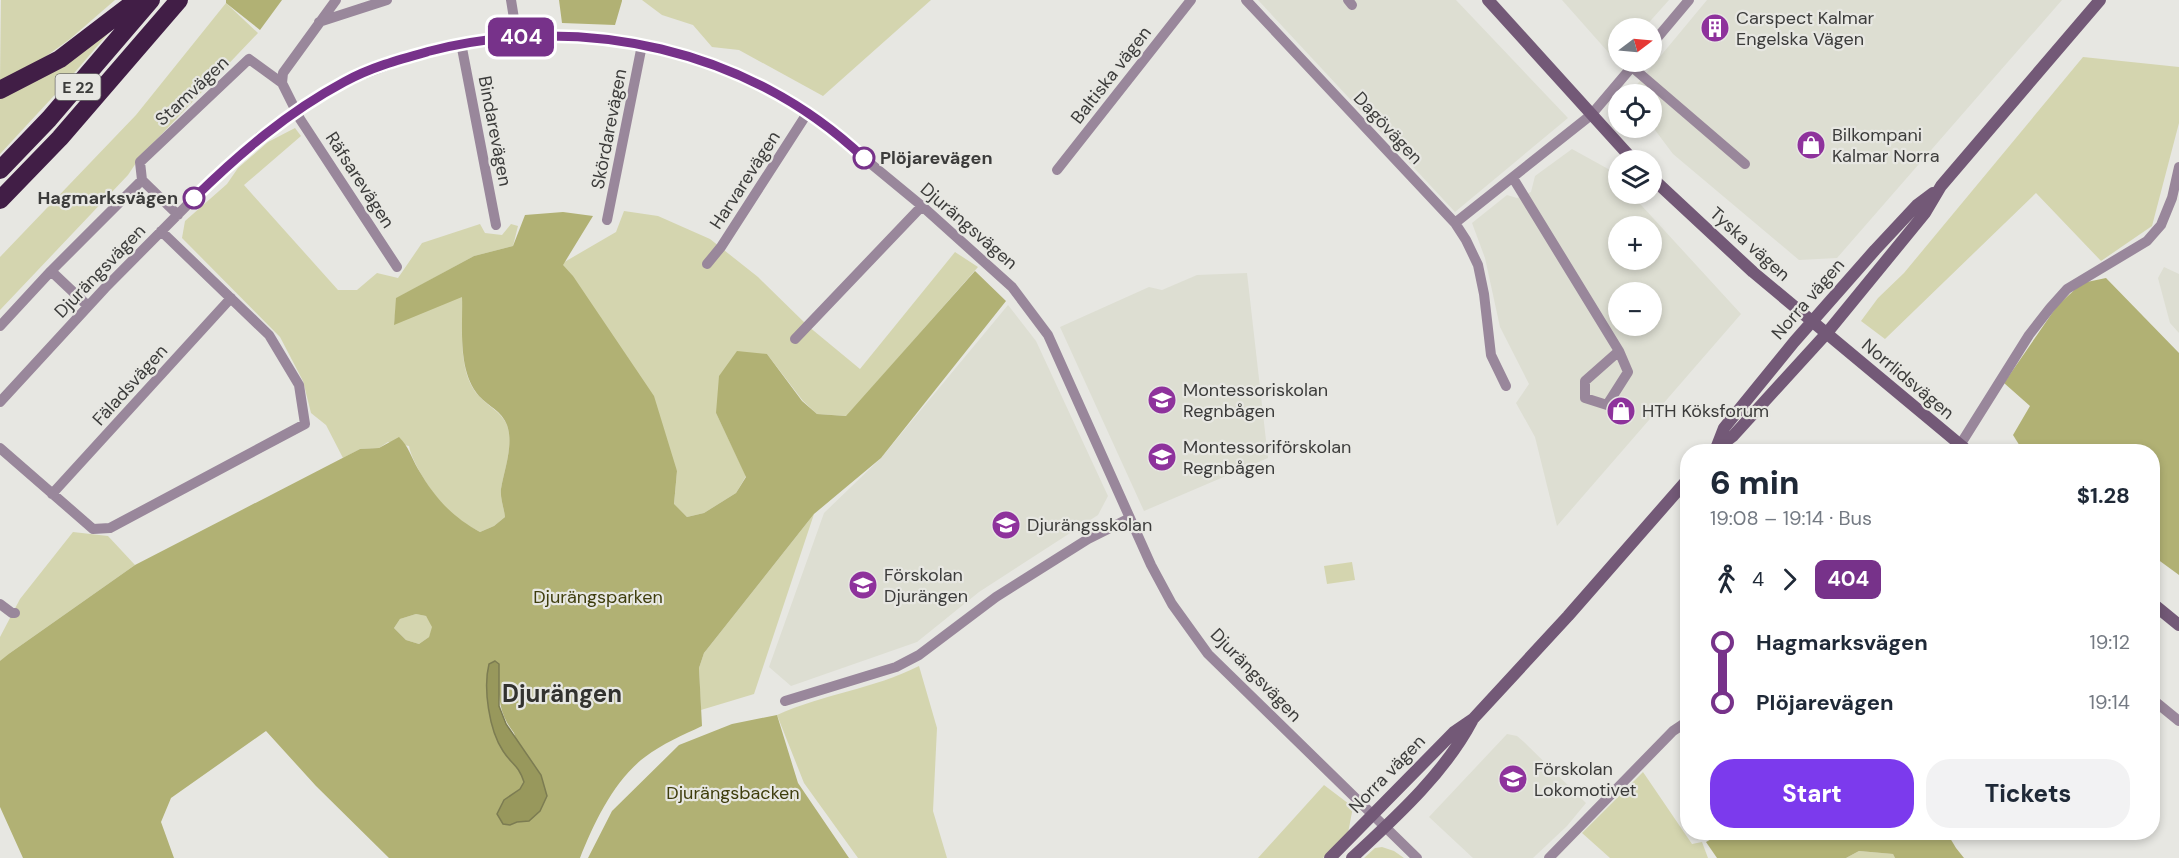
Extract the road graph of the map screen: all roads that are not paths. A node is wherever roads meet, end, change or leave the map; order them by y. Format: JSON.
{"nodes":[{"id":1,"x":137,"y":0,"type":"edge"},
{"id":2,"x":151,"y":0,"type":"edge"},
{"id":3,"x":179,"y":0,"type":"edge"},
{"id":4,"x":336,"y":0,"type":"edge"},
{"id":5,"x":387,"y":0,"type":"edge"},
{"id":6,"x":511,"y":0,"type":"edge"},
{"id":7,"x":1191,"y":0,"type":"edge"},
{"id":8,"x":1246,"y":0,"type":"edge"},
{"id":9,"x":1488,"y":0,"type":"edge"},
{"id":10,"x":1689,"y":0,"type":"edge"},
{"id":11,"x":2100,"y":0,"type":"edge"},
{"id":12,"x":320,"y":22,"type":"junction"},
{"id":13,"x":1662,"y":32,"type":"edge"},
{"id":14,"x":517,"y":37,"type":"junction"},
{"id":15,"x":461,"y":43,"type":"junction"},
{"id":16,"x":642,"y":45,"type":"junction"},
{"id":17,"x":1627,"y":72,"type":"edge"},
{"id":18,"x":1643,"y":72,"type":"edge"},
{"id":19,"x":282,"y":83,"type":"junction"},
{"id":20,"x":0,"y":90,"type":"edge"},
{"id":21,"x":297,"y":111,"type":"junction"},
{"id":22,"x":808,"y":112,"type":"junction"},
{"id":23,"x":1591,"y":114,"type":"junction"},
{"id":24,"x":1624,"y":150,"type":"edge"},
{"id":25,"x":1745,"y":164,"type":"dead end"},
{"id":26,"x":2179,"y":167,"type":"edge"},
{"id":27,"x":0,"y":170,"type":"edge"},
{"id":28,"x":1057,"y":170,"type":"dead end"},
{"id":29,"x":1513,"y":178,"type":"junction"},
{"id":30,"x":142,"y":180,"type":"junction"},
{"id":31,"x":1941,"y":186,"type":"junction"},
{"id":32,"x":1662,"y":187,"type":"edge"},
{"id":33,"x":0,"y":200,"type":"edge"},
{"id":34,"x":922,"y":206,"type":"junction"},
{"id":35,"x":178,"y":215,"type":"junction"},
{"id":36,"x":607,"y":220,"type":"dead end"},
{"id":37,"x":1455,"y":223,"type":"junction"},
{"id":38,"x":496,"y":225,"type":"dead end"},
{"id":39,"x":161,"y":231,"type":"junction"},
{"id":40,"x":707,"y":264,"type":"dead end"},
{"id":41,"x":397,"y":267,"type":"dead end"},
{"id":42,"x":51,"y":271,"type":"junction"},
{"id":43,"x":231,"y":298,"type":"junction"},
{"id":44,"x":88,"y":306,"type":"junction"},
{"id":45,"x":1812,"y":322,"type":"junction"},
{"id":46,"x":0,"y":326,"type":"edge"},
{"id":47,"x":1826,"y":334,"type":"junction"},
{"id":48,"x":795,"y":339,"type":"dead end"},
{"id":49,"x":1619,"y":351,"type":"junction"},
{"id":50,"x":1506,"y":386,"type":"dead end"},
{"id":51,"x":1,"y":400,"type":"edge"},
{"id":52,"x":1716,"y":444,"type":"edge"},
{"id":53,"x":1721,"y":444,"type":"edge"},
{"id":54,"x":1959,"y":444,"type":"edge"},
{"id":55,"x":1966,"y":444,"type":"edge"},
{"id":56,"x":0,"y":448,"type":"edge"},
{"id":57,"x":1680,"y":488,"type":"edge"},
{"id":58,"x":52,"y":494,"type":"junction"},
{"id":59,"x":1130,"y":518,"type":"junction"},
{"id":60,"x":0,"y":604,"type":"edge"},
{"id":61,"x":2160,"y":610,"type":"edge"},
{"id":62,"x":15,"y":613,"type":"dead end"},
{"id":63,"x":2179,"y":625,"type":"edge"},
{"id":64,"x":785,"y":701,"type":"dead end"},
{"id":65,"x":2160,"y":706,"type":"edge"},
{"id":66,"x":1473,"y":719,"type":"junction"},
{"id":67,"x":2179,"y":721,"type":"edge"},
{"id":68,"x":1680,"y":726,"type":"edge"},
{"id":69,"x":1374,"y":814,"type":"junction"},
{"id":70,"x":1386,"y":826,"type":"junction"},
{"id":71,"x":1330,"y":858,"type":"edge"},
{"id":72,"x":1352,"y":858,"type":"edge"},
{"id":73,"x":1418,"y":858,"type":"edge"},
{"id":74,"x":1549,"y":858,"type":"edge"}],
"edges":[{"from":1,"to":20,"type":"highway"},
{"from":2,"to":27,"type":"highway","number":"E 22"},
{"from":3,"to":33,"type":"highway","number":"E 22"},
{"from":4,"to":12,"type":"street"},
{"from":5,"to":12,"type":"street"},
{"from":6,"to":14,"type":"street"},
{"from":7,"to":28,"type":"street","name":"Baltiska vägen"},
{"from":8,"to":37,"type":"street","name":"Dagövägen"},
{"from":9,"to":23,"type":"main road"},
{"from":10,"to":13,"type":"street"},
{"from":11,"to":31,"type":"main road","name":"Norra vägen"},
{"from":12,"to":19,"type":"street"},
{"from":14,"to":15,"type":"street","name":"Djurängsvägen"},
{"from":14,"to":16,"type":"street","name":"Djurängsvägen"},
{"from":15,"to":21,"type":"street","name":"Djurängsvägen"},
{"from":15,"to":38,"type":"street","name":"Bindarevägen"},
{"from":16,"to":22,"type":"street","name":"Djurängsvägen"},
{"from":16,"to":36,"type":"street","name":"Skördarevägen"},
{"from":17,"to":23,"type":"street"},
{"from":18,"to":25,"type":"street"},
{"from":19,"to":21,"type":"street","name":"Stamvägen"},
{"from":19,"to":30,"type":"street","name":"Stamvägen"},
{"from":21,"to":35,"type":"street","name":"Djurängsvägen"},
{"from":21,"to":41,"type":"street","name":"Räfsarevägen"},
{"from":22,"to":34,"type":"street","name":"Djurängsvägen"},
{"from":22,"to":40,"type":"street","name":"Harvarevägen"},
{"from":23,"to":24,"type":"main road"},
{"from":23,"to":29,"type":"street"},
{"from":26,"to":55,"type":"street"},
{"from":29,"to":37,"type":"street"},
{"from":29,"to":49,"type":"street"},
{"from":30,"to":35,"type":"street"},
{"from":30,"to":42,"type":"street"},
{"from":31,"to":45,"type":"main road","name":"Norra vägen"},
{"from":31,"to":47,"type":"main road","name":"Norra vägen"},
{"from":32,"to":45,"type":"main road","name":"Tyska vägen"},
{"from":34,"to":48,"type":"street"},
{"from":34,"to":59,"type":"street","name":"Djurängsvägen"},
{"from":35,"to":39,"type":"street","name":"Djurängsvägen"},
{"from":37,"to":50,"type":"street","name":"Dagövägen"},
{"from":39,"to":43,"type":"street"},
{"from":39,"to":44,"type":"street","name":"Djurängsvägen"},
{"from":42,"to":44,"type":"street"},
{"from":42,"to":46,"type":"street"},
{"from":43,"to":58,"type":"street","name":"Fäladsvägen"},
{"from":43,"to":58,"type":"street"},
{"from":44,"to":51,"type":"street","name":"Djurängsvägen"},
{"from":45,"to":47,"type":"main road","name":"Tyska vägen"},
{"from":45,"to":52,"type":"main road","name":"Norra vägen"},
{"from":47,"to":53,"type":"main road","name":"Norra vägen"},
{"from":47,"to":54,"type":"main road","name":"Norrlidsvägen"},
{"from":49,"to":49,"type":"street"},
{"from":56,"to":58,"type":"street"},
{"from":57,"to":66,"type":"main road","name":"Norra vägen"},
{"from":59,"to":64,"type":"street"},
{"from":59,"to":69,"type":"street","name":"Djurängsvägen"},
{"from":60,"to":62,"type":"street"},
{"from":61,"to":63,"type":"main road"},
{"from":65,"to":67,"type":"street"},
{"from":66,"to":69,"type":"main road","name":"Norra vägen"},
{"from":66,"to":70,"type":"main road","name":"Norra vägen"},
{"from":68,"to":74,"type":"street"},
{"from":69,"to":70,"type":"street","name":"Djurängsvägen"},
{"from":69,"to":71,"type":"main road","name":"Norra vägen"},
{"from":70,"to":72,"type":"main road","name":"Norra vägen"},
{"from":70,"to":73,"type":"street","name":"Djurängsvägen"}]}
